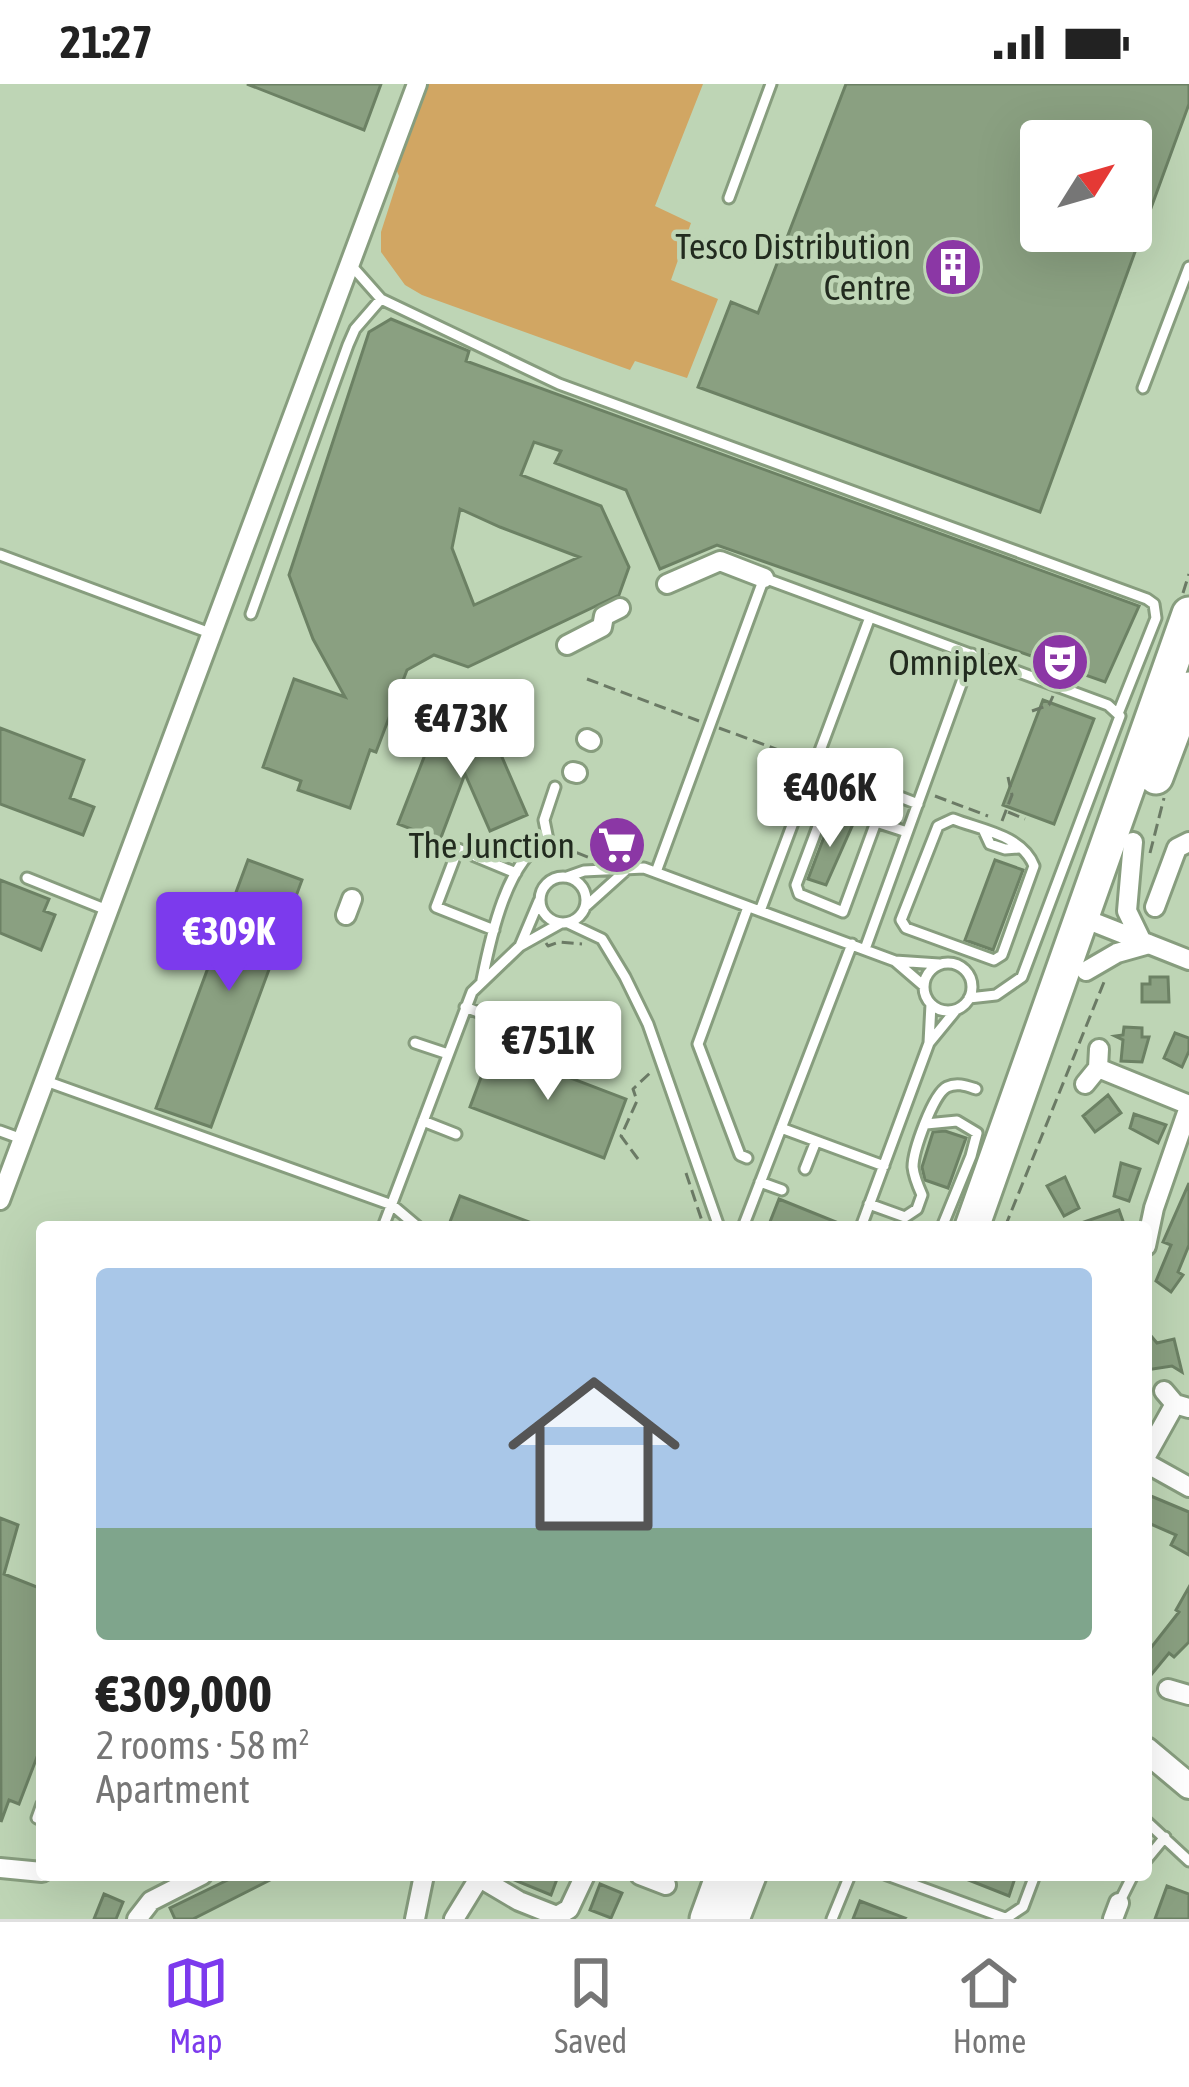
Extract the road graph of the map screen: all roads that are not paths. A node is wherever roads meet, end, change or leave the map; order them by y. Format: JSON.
{"nodes":[{"id":1,"x":417,"y":84,"type":"edge"},
{"id":2,"x":771,"y":84,"type":"edge"},
{"id":3,"x":729,"y":198,"type":"dead end"},
{"id":4,"x":350,"y":264,"type":"junction"},
{"id":5,"x":1189,"y":267,"type":"edge"},
{"id":6,"x":381,"y":298,"type":"junction"},
{"id":7,"x":1143,"y":388,"type":"dead end"},
{"id":8,"x":0,"y":555,"type":"edge"},
{"id":9,"x":764,"y":578,"type":"junction"},
{"id":10,"x":667,"y":584,"type":"dead end"},
{"id":11,"x":620,"y":608,"type":"dead end"},
{"id":12,"x":251,"y":614,"type":"dead end"},
{"id":13,"x":1189,"y":614,"type":"edge"},
{"id":14,"x":870,"y":616,"type":"junction"},
{"id":15,"x":210,"y":633,"type":"junction"},
{"id":16,"x":567,"y":645,"type":"dead end"},
{"id":17,"x":972,"y":654,"type":"junction"},
{"id":18,"x":1189,"y":689,"type":"edge"},
{"id":19,"x":1119,"y":711,"type":"junction"},
{"id":20,"x":814,"y":764,"type":"junction"},
{"id":21,"x":838,"y":773,"type":"junction"},
{"id":22,"x":555,"y":787,"type":"dead end"},
{"id":23,"x":918,"y":804,"type":"junction"},
{"id":24,"x":907,"y":832,"type":"junction"},
{"id":25,"x":1189,"y":842,"type":"edge"},
{"id":26,"x":1139,"y":854,"type":"junction"},
{"id":27,"x":626,"y":871,"type":"junction"},
{"id":28,"x":516,"y":872,"type":"junction"},
{"id":29,"x":656,"y":872,"type":"junction"},
{"id":30,"x":892,"y":873,"type":"junction"},
{"id":31,"x":567,"y":877,"type":"junction"},
{"id":32,"x":26,"y":878,"type":"dead end"},
{"id":33,"x":912,"y":881,"type":"junction"},
{"id":34,"x":1161,"y":886,"type":"junction"},
{"id":35,"x":1181,"y":895,"type":"dead end"},
{"id":36,"x":540,"y":900,"type":"junction"},
{"id":37,"x":585,"y":907,"type":"junction"},
{"id":38,"x":748,"y":907,"type":"junction"},
{"id":39,"x":1155,"y":907,"type":"dead end"},
{"id":40,"x":107,"y":910,"type":"junction"},
{"id":41,"x":760,"y":911,"type":"junction"},
{"id":42,"x":565,"y":923,"type":"junction"},
{"id":43,"x":494,"y":930,"type":"junction"},
{"id":44,"x":1101,"y":932,"type":"junction"},
{"id":45,"x":1146,"y":943,"type":"junction"},
{"id":46,"x":852,"y":944,"type":"junction"},
{"id":47,"x":520,"y":946,"type":"junction"},
{"id":48,"x":865,"y":949,"type":"junction"},
{"id":49,"x":1189,"y":960,"type":"edge"},
{"id":50,"x":895,"y":961,"type":"junction"},
{"id":51,"x":939,"y":964,"type":"junction"},
{"id":52,"x":482,"y":980,"type":"junction"},
{"id":53,"x":924,"y":986,"type":"junction"},
{"id":54,"x":969,"y":998,"type":"junction"},
{"id":55,"x":931,"y":1004,"type":"junction"},
{"id":56,"x":465,"y":1006,"type":"junction"},
{"id":57,"x":957,"y":1009,"type":"junction"},
{"id":58,"x":826,"y":1010,"type":"junction"},
{"id":59,"x":841,"y":1015,"type":"dead end"},
{"id":60,"x":554,"y":1041,"type":"dead end"},
{"id":61,"x":415,"y":1042,"type":"dead end"},
{"id":62,"x":814,"y":1043,"type":"junction"},
{"id":63,"x":929,"y":1043,"type":"junction"},
{"id":64,"x":827,"y":1048,"type":"dead end"},
{"id":65,"x":448,"y":1054,"type":"junction"},
{"id":66,"x":1094,"y":1067,"type":"dead end"},
{"id":67,"x":44,"y":1080,"type":"junction"},
{"id":68,"x":976,"y":1089,"type":"dead end"},
{"id":69,"x":1189,"y":1106,"type":"edge"},
{"id":70,"x":423,"y":1121,"type":"junction"},
{"id":71,"x":926,"y":1124,"type":"junction"},
{"id":72,"x":781,"y":1128,"type":"junction"},
{"id":73,"x":0,"y":1131,"type":"edge"},
{"id":74,"x":456,"y":1134,"type":"dead end"},
{"id":75,"x":22,"y":1139,"type":"junction"},
{"id":76,"x":816,"y":1142,"type":"junction"},
{"id":77,"x":1182,"y":1149,"type":"edge"},
{"id":78,"x":747,"y":1158,"type":"dead end"},
{"id":79,"x":884,"y":1166,"type":"junction"},
{"id":80,"x":805,"y":1168,"type":"dead end"},
{"id":81,"x":760,"y":1183,"type":"junction"},
{"id":82,"x":782,"y":1190,"type":"dead end"},
{"id":83,"x":0,"y":1200,"type":"edge"},
{"id":84,"x":869,"y":1204,"type":"junction"},
{"id":85,"x":392,"y":1205,"type":"junction"},
{"id":86,"x":904,"y":1217,"type":"junction"},
{"id":87,"x":385,"y":1221,"type":"edge"},
{"id":88,"x":412,"y":1221,"type":"edge"},
{"id":89,"x":717,"y":1221,"type":"edge"},
{"id":90,"x":745,"y":1221,"type":"edge"},
{"id":91,"x":863,"y":1221,"type":"edge"},
{"id":92,"x":908,"y":1221,"type":"edge"},
{"id":93,"x":944,"y":1221,"type":"edge"},
{"id":94,"x":974,"y":1221,"type":"edge"},
{"id":95,"x":996,"y":1221,"type":"edge"},
{"id":96,"x":1151,"y":1221,"type":"edge"},
{"id":97,"x":1176,"y":1401,"type":"edge"},
{"id":98,"x":1152,"y":1448,"type":"edge"},
{"id":99,"x":1152,"y":1464,"type":"edge"},
{"id":100,"x":1189,"y":1486,"type":"edge"},
{"id":101,"x":1152,"y":1755,"type":"edge"},
{"id":102,"x":1189,"y":1786,"type":"edge"},
{"id":103,"x":1152,"y":1826,"type":"edge"},
{"id":104,"x":1165,"y":1837,"type":"junction"},
{"id":105,"x":1152,"y":1853,"type":"edge"},
{"id":106,"x":1189,"y":1861,"type":"edge"},
{"id":107,"x":0,"y":1868,"type":"edge"},
{"id":108,"x":36,"y":1871,"type":"edge"},
{"id":109,"x":190,"y":1881,"type":"edge"},
{"id":110,"x":423,"y":1881,"type":"edge"},
{"id":111,"x":475,"y":1881,"type":"edge"},
{"id":112,"x":486,"y":1881,"type":"edge"},
{"id":113,"x":582,"y":1881,"type":"edge"},
{"id":114,"x":721,"y":1881,"type":"edge"},
{"id":115,"x":746,"y":1881,"type":"edge"},
{"id":116,"x":848,"y":1881,"type":"edge"},
{"id":117,"x":903,"y":1881,"type":"edge"},
{"id":118,"x":1033,"y":1881,"type":"edge"},
{"id":119,"x":1130,"y":1881,"type":"edge"},
{"id":120,"x":1116,"y":1911,"type":"edge"},
{"id":121,"x":1005,"y":1918,"type":"edge"},
{"id":122,"x":137,"y":1919,"type":"edge"},
{"id":123,"x":415,"y":1919,"type":"edge"},
{"id":124,"x":454,"y":1919,"type":"edge"},
{"id":125,"x":707,"y":1919,"type":"edge"},
{"id":126,"x":732,"y":1919,"type":"edge"},
{"id":127,"x":832,"y":1919,"type":"edge"}],
"edges":[{"from":1,"to":4,"type":"street"},
{"from":2,"to":3,"type":"lane"},
{"from":4,"to":6,"type":"lane"},
{"from":4,"to":15,"type":"street"},
{"from":5,"to":7,"type":"lane"},
{"from":6,"to":12,"type":"lane"},
{"from":6,"to":19,"type":"lane"},
{"from":8,"to":15,"type":"lane"},
{"from":9,"to":10,"type":"street"},
{"from":9,"to":14,"type":"lane"},
{"from":9,"to":29,"type":"lane"},
{"from":11,"to":16,"type":"street"},
{"from":13,"to":44,"type":"highway"},
{"from":14,"to":17,"type":"lane"},
{"from":14,"to":20,"type":"lane"},
{"from":15,"to":40,"type":"street"},
{"from":17,"to":19,"type":"lane"},
{"from":17,"to":23,"type":"lane"},
{"from":18,"to":26,"type":"highway"},
{"from":19,"to":54,"type":"lane"},
{"from":20,"to":21,"type":"lane"},
{"from":20,"to":41,"type":"lane"},
{"from":21,"to":23,"type":"lane"},
{"from":21,"to":24,"type":"lane"},
{"from":22,"to":28,"type":"lane"},
{"from":23,"to":24,"type":"lane"},
{"from":24,"to":30,"type":"lane"},
{"from":25,"to":34,"type":"street"},
{"from":26,"to":44,"type":"highway"},
{"from":26,"to":45,"type":"street"},
{"from":27,"to":29,"type":"lane"},
{"from":27,"to":31,"type":"lane"},
{"from":27,"to":37,"type":"lane"},
{"from":28,"to":43,"type":"lane"},
{"from":28,"to":43,"type":"lane"},
{"from":29,"to":38,"type":"lane"},
{"from":30,"to":33,"type":"lane"},
{"from":30,"to":48,"type":"lane"},
{"from":31,"to":36,"type":"lane"},
{"from":31,"to":37,"type":"lane"},
{"from":32,"to":40,"type":"lane"},
{"from":33,"to":33,"type":"lane"},
{"from":34,"to":35,"type":"street"},
{"from":34,"to":39,"type":"street"},
{"from":36,"to":42,"type":"lane"},
{"from":36,"to":47,"type":"lane"},
{"from":37,"to":42,"type":"lane"},
{"from":38,"to":41,"type":"lane"},
{"from":38,"to":78,"type":"lane"},
{"from":40,"to":67,"type":"street"},
{"from":41,"to":46,"type":"lane"},
{"from":42,"to":47,"type":"lane"},
{"from":42,"to":89,"type":"lane"},
{"from":43,"to":52,"type":"lane"},
{"from":44,"to":45,"type":"street"},
{"from":44,"to":45,"type":"street"},
{"from":44,"to":94,"type":"highway"},
{"from":44,"to":95,"type":"highway"},
{"from":45,"to":49,"type":"street"},
{"from":46,"to":48,"type":"lane"},
{"from":46,"to":58,"type":"lane"},
{"from":47,"to":52,"type":"lane"},
{"from":48,"to":50,"type":"lane"},
{"from":50,"to":51,"type":"lane"},
{"from":50,"to":53,"type":"lane"},
{"from":51,"to":53,"type":"lane"},
{"from":51,"to":54,"type":"lane"},
{"from":52,"to":56,"type":"lane"},
{"from":53,"to":55,"type":"lane"},
{"from":54,"to":57,"type":"lane"},
{"from":55,"to":57,"type":"lane"},
{"from":55,"to":63,"type":"lane"},
{"from":56,"to":60,"type":"lane"},
{"from":56,"to":65,"type":"lane"},
{"from":57,"to":63,"type":"lane"},
{"from":58,"to":59,"type":"lane"},
{"from":58,"to":62,"type":"lane"},
{"from":61,"to":65,"type":"lane"},
{"from":62,"to":64,"type":"lane"},
{"from":62,"to":72,"type":"lane"},
{"from":63,"to":79,"type":"lane"},
{"from":65,"to":70,"type":"lane"},
{"from":66,"to":69,"type":"street"},
{"from":67,"to":75,"type":"street"},
{"from":67,"to":85,"type":"lane"},
{"from":68,"to":71,"type":"lane"},
{"from":69,"to":77,"type":"street"},
{"from":70,"to":74,"type":"lane"},
{"from":70,"to":85,"type":"lane"},
{"from":71,"to":86,"type":"lane"},
{"from":71,"to":93,"type":"lane"},
{"from":72,"to":76,"type":"lane"},
{"from":72,"to":81,"type":"lane"},
{"from":73,"to":75,"type":"lane"},
{"from":75,"to":83,"type":"street"},
{"from":76,"to":79,"type":"lane"},
{"from":76,"to":80,"type":"lane"},
{"from":77,"to":96,"type":"street"},
{"from":79,"to":84,"type":"lane"},
{"from":81,"to":82,"type":"lane"},
{"from":81,"to":90,"type":"lane"},
{"from":84,"to":86,"type":"lane"},
{"from":84,"to":91,"type":"lane"},
{"from":85,"to":87,"type":"lane"},
{"from":85,"to":88,"type":"lane"},
{"from":86,"to":92,"type":"lane"},
{"from":97,"to":98,"type":"street"},
{"from":99,"to":100,"type":"street"},
{"from":101,"to":102,"type":"main road"},
{"from":103,"to":104,"type":"lane"},
{"from":104,"to":105,"type":"lane"},
{"from":104,"to":106,"type":"lane"},
{"from":107,"to":108,"type":"street"},
{"from":109,"to":122,"type":"street"},
{"from":110,"to":123,"type":"street"},
{"from":111,"to":124,"type":"street"},
{"from":112,"to":113,"type":"street"},
{"from":114,"to":125,"type":"highway"},
{"from":115,"to":126,"type":"highway"},
{"from":116,"to":127,"type":"lane"},
{"from":117,"to":121,"type":"lane"},
{"from":118,"to":121,"type":"lane"},
{"from":119,"to":120,"type":"lane"}]}
